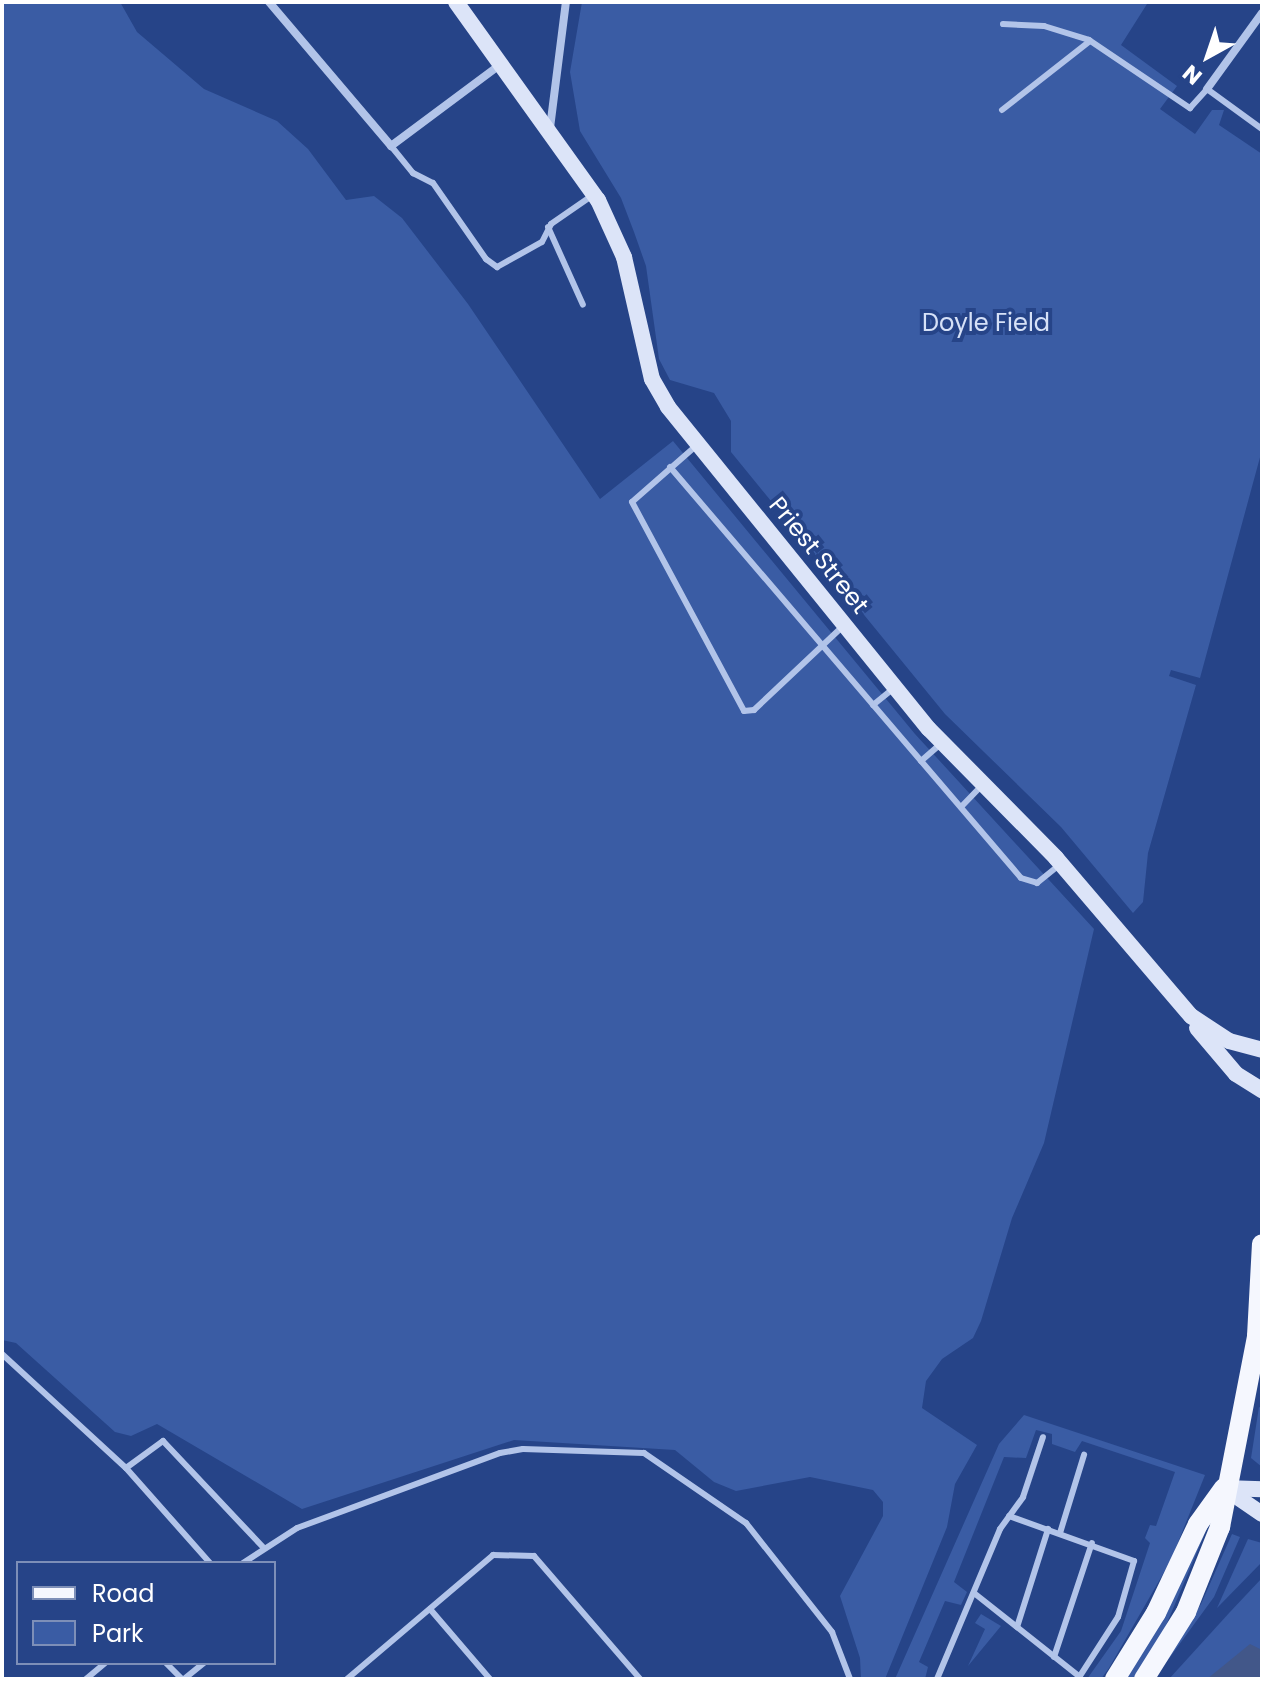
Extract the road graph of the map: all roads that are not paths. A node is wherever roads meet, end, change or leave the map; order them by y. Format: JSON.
{"nodes":[{"id":1,"x":269,"y":2,"type":"edge"},
{"id":2,"x":456,"y":2,"type":"edge"},
{"id":3,"x":566,"y":2,"type":"edge"},
{"id":4,"x":1262,"y":13,"type":"edge"},
{"id":5,"x":1003,"y":24,"type":"dead end"},
{"id":6,"x":1090,"y":41,"type":"junction"},
{"id":7,"x":502,"y":64,"type":"junction"},
{"id":8,"x":1207,"y":89,"type":"junction"},
{"id":9,"x":1002,"y":110,"type":"dead end"},
{"id":10,"x":550,"y":128,"type":"junction"},
{"id":11,"x":1262,"y":129,"type":"edge"},
{"id":12,"x":391,"y":146,"type":"junction"},
{"id":13,"x":595,"y":194,"type":"junction"},
{"id":14,"x":548,"y":227,"type":"junction"},
{"id":15,"x":583,"y":305,"type":"dead end"},
{"id":16,"x":698,"y":444,"type":"junction"},
{"id":17,"x":670,"y":467,"type":"junction"},
{"id":18,"x":844,"y":624,"type":"junction"},
{"id":19,"x":822,"y":645,"type":"junction"},
{"id":20,"x":895,"y":687,"type":"junction"},
{"id":21,"x":873,"y":705,"type":"junction"},
{"id":22,"x":942,"y":743,"type":"junction"},
{"id":23,"x":921,"y":761,"type":"junction"},
{"id":24,"x":983,"y":784,"type":"junction"},
{"id":25,"x":961,"y":807,"type":"junction"},
{"id":26,"x":1061,"y":863,"type":"junction"},
{"id":27,"x":1191,"y":1016,"type":"junction"},
{"id":28,"x":1262,"y":1050,"type":"edge"},
{"id":29,"x":1262,"y":1090,"type":"edge"},
{"id":30,"x":1262,"y":1244,"type":"edge"},
{"id":31,"x":2,"y":1354,"type":"edge"},
{"id":32,"x":1043,"y":1437,"type":"dead end"},
{"id":33,"x":1084,"y":1455,"type":"dead end"},
{"id":34,"x":126,"y":1468,"type":"junction"},
{"id":35,"x":1224,"y":1488,"type":"junction"},
{"id":36,"x":1262,"y":1489,"type":"edge"},
{"id":37,"x":1262,"y":1514,"type":"edge"},
{"id":38,"x":1009,"y":1516,"type":"junction"},
{"id":39,"x":1048,"y":1529,"type":"junction"},
{"id":40,"x":1060,"y":1533,"type":"junction"},
{"id":41,"x":1092,"y":1543,"type":"junction"},
{"id":42,"x":263,"y":1547,"type":"junction"},
{"id":43,"x":208,"y":1561,"type":"edge"},
{"id":44,"x":246,"y":1561,"type":"edge"},
{"id":45,"x":974,"y":1593,"type":"junction"},
{"id":46,"x":430,"y":1609,"type":"junction"},
{"id":47,"x":1017,"y":1627,"type":"junction"},
{"id":48,"x":1054,"y":1657,"type":"junction"},
{"id":49,"x":103,"y":1665,"type":"edge"},
{"id":50,"x":168,"y":1665,"type":"edge"},
{"id":51,"x":201,"y":1665,"type":"edge"},
{"id":52,"x":939,"y":1678,"type":"edge"},
{"id":53,"x":1079,"y":1678,"type":"edge"},
{"id":54,"x":86,"y":1679,"type":"edge"},
{"id":55,"x":183,"y":1679,"type":"edge"},
{"id":56,"x":347,"y":1679,"type":"edge"},
{"id":57,"x":490,"y":1679,"type":"edge"},
{"id":58,"x":640,"y":1679,"type":"edge"},
{"id":59,"x":850,"y":1679,"type":"edge"},
{"id":60,"x":1115,"y":1679,"type":"edge"},
{"id":61,"x":1144,"y":1679,"type":"edge"}],
"edges":[{"from":1,"to":12,"type":"street"},
{"from":2,"to":7,"type":"main road","name":"Priest Street"},
{"from":3,"to":10,"type":"street"},
{"from":4,"to":8,"type":"street"},
{"from":5,"to":6,"type":"lane"},
{"from":6,"to":8,"type":"lane"},
{"from":6,"to":9,"type":"lane"},
{"from":7,"to":10,"type":"main road","name":"Priest Street"},
{"from":7,"to":12,"type":"street"},
{"from":8,"to":11,"type":"lane"},
{"from":10,"to":13,"type":"main road","name":"Priest Street"},
{"from":12,"to":14,"type":"lane"},
{"from":13,"to":14,"type":"lane"},
{"from":13,"to":16,"type":"main road","name":"Priest Street"},
{"from":14,"to":15,"type":"lane"},
{"from":16,"to":17,"type":"lane"},
{"from":16,"to":18,"type":"main road","name":"Priest Street"},
{"from":17,"to":19,"type":"lane"},
{"from":17,"to":19,"type":"lane"},
{"from":18,"to":19,"type":"lane"},
{"from":18,"to":20,"type":"main road","name":"Priest Street"},
{"from":19,"to":21,"type":"lane"},
{"from":20,"to":21,"type":"lane"},
{"from":20,"to":22,"type":"main road","name":"Priest Street"},
{"from":21,"to":23,"type":"lane"},
{"from":22,"to":23,"type":"lane"},
{"from":22,"to":24,"type":"main road","name":"Priest Street"},
{"from":23,"to":25,"type":"lane"},
{"from":24,"to":25,"type":"lane"},
{"from":24,"to":26,"type":"main road","name":"Priest Street"},
{"from":25,"to":26,"type":"lane"},
{"from":26,"to":27,"type":"main road","name":"Priest Street"},
{"from":27,"to":28,"type":"main road","name":"Priest Street"},
{"from":27,"to":29,"type":"main road"},
{"from":30,"to":35,"type":"main road"},
{"from":31,"to":34,"type":"lane"},
{"from":32,"to":38,"type":"lane"},
{"from":33,"to":40,"type":"lane"},
{"from":34,"to":42,"type":"lane"},
{"from":34,"to":43,"type":"lane"},
{"from":35,"to":36,"type":"main road"},
{"from":35,"to":37,"type":"main road"},
{"from":35,"to":60,"type":"main road"},
{"from":35,"to":61,"type":"main road"},
{"from":38,"to":39,"type":"lane"},
{"from":38,"to":45,"type":"lane"},
{"from":39,"to":40,"type":"lane"},
{"from":39,"to":47,"type":"lane"},
{"from":40,"to":41,"type":"lane"},
{"from":41,"to":48,"type":"lane"},
{"from":41,"to":53,"type":"lane"},
{"from":42,"to":44,"type":"lane"},
{"from":42,"to":59,"type":"lane"},
{"from":45,"to":47,"type":"lane"},
{"from":45,"to":52,"type":"lane"},
{"from":46,"to":56,"type":"lane"},
{"from":46,"to":57,"type":"lane"},
{"from":46,"to":58,"type":"lane"},
{"from":47,"to":48,"type":"lane"},
{"from":48,"to":53,"type":"lane"},
{"from":49,"to":54,"type":"lane"},
{"from":50,"to":55,"type":"lane"},
{"from":51,"to":55,"type":"lane"}]}
